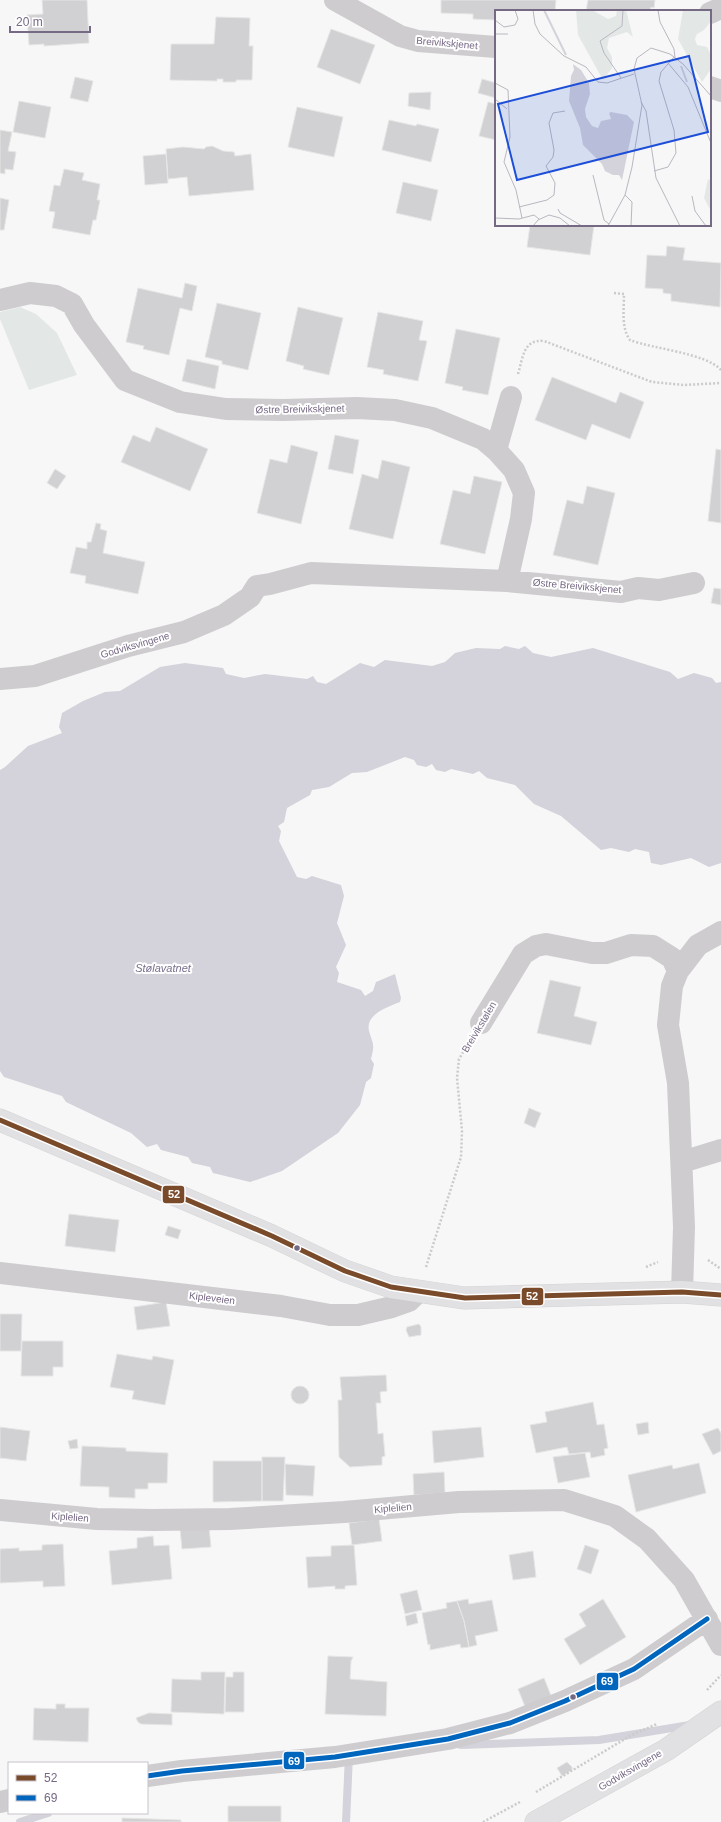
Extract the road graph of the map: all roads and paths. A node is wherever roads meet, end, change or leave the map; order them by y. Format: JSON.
{"nodes":[{"id":1,"x":335,"y":0,"type":"edge"},
{"id":2,"x":721,"y":8,"type":"edge"},
{"id":3,"x":711,"y":13,"type":"edge"},
{"id":4,"x":495,"y":47,"type":"edge"},
{"id":5,"x":711,"y":87,"type":"edge"},
{"id":6,"x":721,"y":91,"type":"edge"},
{"id":7,"x":614,"y":293,"type":"dead end"},
{"id":8,"x":0,"y":300,"type":"edge"},
{"id":9,"x":721,"y":370,"type":"edge"},
{"id":10,"x":721,"y":383,"type":"edge"},
{"id":11,"x":511,"y":397,"type":"joint"},
{"id":12,"x":496,"y":450,"type":"junction"},
{"id":13,"x":507,"y":581,"type":"junction"},
{"id":14,"x":694,"y":583,"type":"dead end"},
{"id":15,"x":257,"y":586,"type":"joint"},
{"id":16,"x":0,"y":679,"type":"edge"},
{"id":17,"x":721,"y":932,"type":"edge"},
{"id":18,"x":678,"y":971,"type":"junction"},
{"id":19,"x":481,"y":1023,"type":"joint"},
{"id":20,"x":0,"y":1120,"type":"edge"},
{"id":21,"x":721,"y":1150,"type":"edge"},
{"id":22,"x":682,"y":1162,"type":"junction"},
{"id":23,"x":0,"y":1273,"type":"edge"},
{"id":24,"x":422,"y":1282,"type":"junction"},
{"id":25,"x":682,"y":1292,"type":"junction"},
{"id":26,"x":721,"y":1295,"type":"edge"},
{"id":27,"x":0,"y":1510,"type":"edge"},
{"id":28,"x":707,"y":1619,"type":"junction"},
{"id":29,"x":721,"y":1645,"type":"edge"},
{"id":30,"x":721,"y":1675,"type":"edge"},
{"id":31,"x":703,"y":1695,"type":"dead end"},
{"id":32,"x":721,"y":1712,"type":"edge"},
{"id":33,"x":659,"y":1723,"type":"dead end"},
{"id":34,"x":148,"y":1776,"type":"edge"},
{"id":35,"x":530,"y":1795,"type":"dead end"},
{"id":36,"x":524,"y":1799,"type":"dead end"},
{"id":37,"x":484,"y":1822,"type":"edge"},
{"id":38,"x":536,"y":1822,"type":"edge"}],
"edges":[{"from":1,"to":4,"type":"street","name":"Breivikskjenet"},
{"from":2,"to":3,"type":"street"},
{"from":5,"to":6,"type":"street"},
{"from":7,"to":9,"type":"path"},
{"from":8,"to":12,"type":"street","name":"Østre Breivikskjenet"},
{"from":10,"to":11,"type":"path"},
{"from":11,"to":12,"type":"street"},
{"from":12,"to":13,"type":"street","name":"Østre Breivikskjenet"},
{"from":13,"to":14,"type":"street","name":"Østre Breivikskjenet"},
{"from":13,"to":15,"type":"street","name":"Østre Breivikskjenet"},
{"from":15,"to":16,"type":"street","name":"Godviksvingene"},
{"from":17,"to":18,"type":"street"},
{"from":18,"to":19,"type":"street","name":"Breivikstølen"},
{"from":18,"to":22,"type":"street"},
{"from":19,"to":24,"type":"path","name":"Breivikstølen"},
{"from":20,"to":24,"type":"main road"},
{"from":21,"to":22,"type":"street"},
{"from":22,"to":25,"type":"street"},
{"from":23,"to":24,"type":"street","name":"Kipleveien"},
{"from":24,"to":25,"type":"main road"},
{"from":25,"to":26,"type":"main road"},
{"from":27,"to":28,"type":"street","name":"Kiplelien"},
{"from":28,"to":29,"type":"street","name":"Kiplelien"},
{"from":28,"to":34,"type":"street"},
{"from":30,"to":31,"type":"path"},
{"from":32,"to":38,"type":"main road","name":"Godviksvingene"},
{"from":33,"to":35,"type":"path"},
{"from":36,"to":37,"type":"path"}]}
